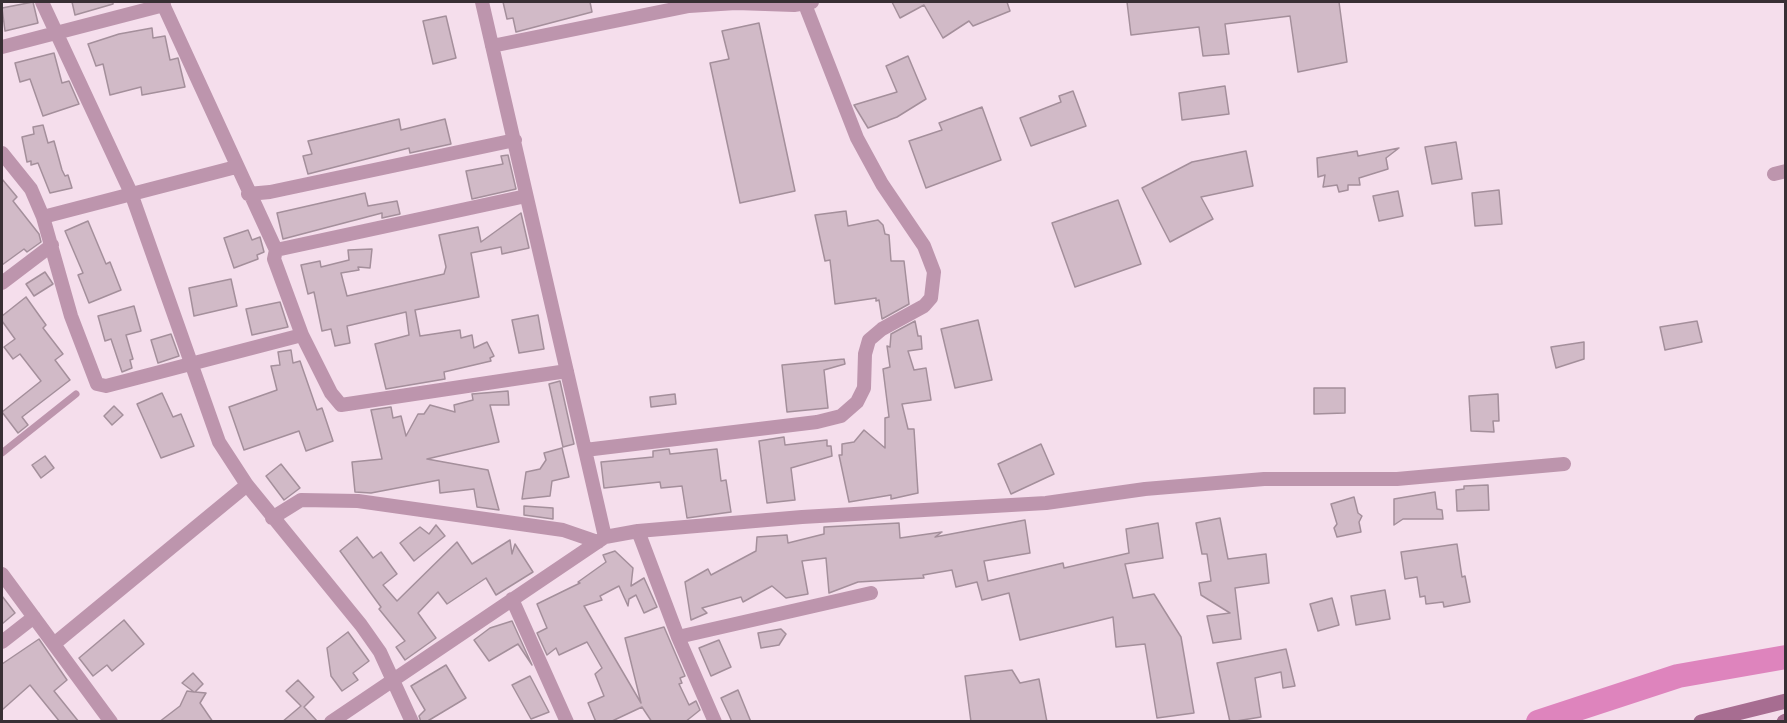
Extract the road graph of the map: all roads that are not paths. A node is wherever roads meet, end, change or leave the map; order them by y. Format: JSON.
{"nodes":[{"id":1,"x":42,"y":2,"type":"edge"},
{"id":2,"x":482,"y":2,"type":"edge"},
{"id":3,"x":807,"y":2,"type":"edge"},
{"id":4,"x":163,"y":3,"type":"edge"},
{"id":5,"x":58,"y":34,"type":"junction"},
{"id":6,"x":492,"y":46,"type":"junction"},
{"id":7,"x":2,"y":47,"type":"edge"},
{"id":8,"x":515,"y":140,"type":"junction"},
{"id":9,"x":2,"y":153,"type":"edge"},
{"id":10,"x":236,"y":167,"type":"junction"},
{"id":11,"x":131,"y":193,"type":"junction"},
{"id":12,"x":248,"y":194,"type":"junction"},
{"id":13,"x":526,"y":196,"type":"junction"},
{"id":14,"x":43,"y":217,"type":"junction"},
{"id":15,"x":52,"y":245,"type":"junction"},
{"id":16,"x":276,"y":250,"type":"junction"},
{"id":17,"x":2,"y":283,"type":"edge"},
{"id":18,"x":303,"y":334,"type":"junction"},
{"id":19,"x":193,"y":364,"type":"junction"},
{"id":20,"x":567,"y":371,"type":"junction"},
{"id":21,"x":76,"y":394,"type":"dead end"},
{"id":22,"x":585,"y":450,"type":"junction"},
{"id":23,"x":2,"y":453,"type":"edge"},
{"id":24,"x":1564,"y":464,"type":"dead end"},
{"id":25,"x":247,"y":485,"type":"junction"},
{"id":26,"x":272,"y":518,"type":"junction"},
{"id":27,"x":638,"y":531,"type":"junction"},
{"id":28,"x":601,"y":539,"type":"junction"},
{"id":29,"x":2,"y":574,"type":"edge"},
{"id":30,"x":871,"y":593,"type":"dead end"},
{"id":31,"x":512,"y":599,"type":"junction"},
{"id":32,"x":34,"y":617,"type":"junction"},
{"id":33,"x":678,"y":637,"type":"junction"},
{"id":34,"x":2,"y":642,"type":"edge"},
{"id":35,"x":54,"y":644,"type":"junction"},
{"id":36,"x":393,"y":680,"type":"junction"},
{"id":37,"x":1785,"y":701,"type":"edge"},
{"id":38,"x":111,"y":722,"type":"edge"},
{"id":39,"x":331,"y":722,"type":"edge"},
{"id":40,"x":412,"y":722,"type":"edge"},
{"id":41,"x":567,"y":722,"type":"edge"},
{"id":42,"x":715,"y":722,"type":"edge"},
{"id":43,"x":1701,"y":722,"type":"edge"}],
"edges":[{"from":1,"to":5,"type":"street"},
{"from":2,"to":6,"type":"street"},
{"from":3,"to":6,"type":"street"},
{"from":3,"to":22,"type":"street"},
{"from":4,"to":5,"type":"street"},
{"from":4,"to":10,"type":"street"},
{"from":5,"to":7,"type":"street"},
{"from":5,"to":11,"type":"street"},
{"from":6,"to":8,"type":"street"},
{"from":8,"to":12,"type":"street"},
{"from":8,"to":13,"type":"street"},
{"from":9,"to":14,"type":"street"},
{"from":10,"to":11,"type":"street"},
{"from":10,"to":12,"type":"street"},
{"from":11,"to":14,"type":"street"},
{"from":11,"to":19,"type":"street"},
{"from":12,"to":16,"type":"street"},
{"from":13,"to":16,"type":"street"},
{"from":13,"to":20,"type":"street"},
{"from":14,"to":15,"type":"street"},
{"from":15,"to":17,"type":"street"},
{"from":15,"to":19,"type":"street"},
{"from":16,"to":18,"type":"street"},
{"from":18,"to":19,"type":"street"},
{"from":18,"to":20,"type":"street"},
{"from":19,"to":25,"type":"street"},
{"from":20,"to":22,"type":"street"},
{"from":21,"to":23,"type":"lane"},
{"from":22,"to":28,"type":"street"},
{"from":24,"to":27,"type":"street"},
{"from":25,"to":26,"type":"street"},
{"from":25,"to":35,"type":"street"},
{"from":26,"to":28,"type":"street"},
{"from":26,"to":36,"type":"street"},
{"from":27,"to":28,"type":"street"},
{"from":27,"to":33,"type":"street"},
{"from":28,"to":31,"type":"street"},
{"from":29,"to":32,"type":"street"},
{"from":30,"to":33,"type":"street"},
{"from":31,"to":36,"type":"street"},
{"from":31,"to":41,"type":"street"},
{"from":32,"to":34,"type":"street"},
{"from":32,"to":35,"type":"street"},
{"from":33,"to":42,"type":"street"},
{"from":35,"to":38,"type":"street"},
{"from":36,"to":39,"type":"street"},
{"from":36,"to":40,"type":"street"},
{"from":37,"to":43,"type":"main road"}]}
